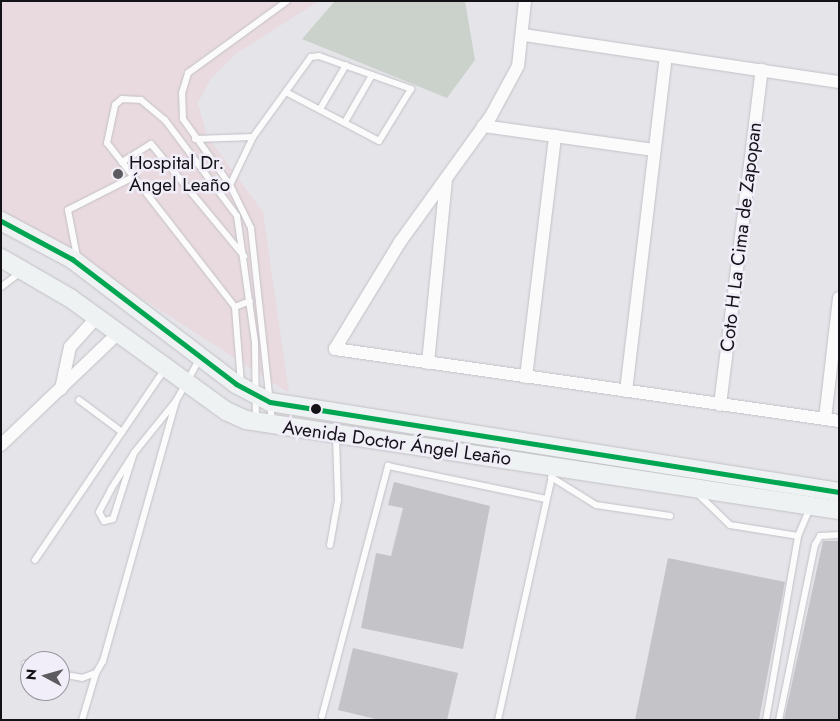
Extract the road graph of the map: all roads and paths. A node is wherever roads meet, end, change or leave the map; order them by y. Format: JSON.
{"nodes":[{"id":1,"x":287,"y":1,"type":"edge"},
{"id":2,"x":525,"y":1,"type":"edge"},
{"id":3,"x":524,"y":35,"type":"junction"},
{"id":4,"x":666,"y":56,"type":"junction"},
{"id":5,"x":346,"y":65,"type":"junction"},
{"id":6,"x":762,"y":70,"type":"junction"},
{"id":7,"x":372,"y":75,"type":"junction"},
{"id":8,"x":839,"y":82,"type":"edge"},
{"id":9,"x":286,"y":92,"type":"junction"},
{"id":10,"x":320,"y":109,"type":"junction"},
{"id":11,"x":345,"y":122,"type":"junction"},
{"id":12,"x":483,"y":126,"type":"junction"},
{"id":13,"x":555,"y":136,"type":"junction"},
{"id":14,"x":253,"y":137,"type":"junction"},
{"id":15,"x":195,"y":138,"type":"junction"},
{"id":16,"x":653,"y":150,"type":"junction"},
{"id":17,"x":122,"y":162,"type":"junction"},
{"id":18,"x":133,"y":177,"type":"junction"},
{"id":19,"x":446,"y":177,"type":"junction"},
{"id":20,"x":230,"y":185,"type":"junction"},
{"id":21,"x":1,"y":221,"type":"edge"},
{"id":22,"x":245,"y":257,"type":"junction"},
{"id":23,"x":1,"y":258,"type":"edge"},
{"id":24,"x":78,"y":263,"type":"junction"},
{"id":25,"x":24,"y":269,"type":"junction"},
{"id":26,"x":1,"y":287,"type":"edge"},
{"id":27,"x":839,"y":298,"type":"edge"},
{"id":28,"x":250,"y":301,"type":"junction"},
{"id":29,"x":235,"y":307,"type":"junction"},
{"id":30,"x":97,"y":317,"type":"junction"},
{"id":31,"x":118,"y":333,"type":"junction"},
{"id":32,"x":200,"y":357,"type":"junction"},
{"id":33,"x":428,"y":363,"type":"junction"},
{"id":34,"x":166,"y":368,"type":"junction"},
{"id":35,"x":526,"y":377,"type":"junction"},
{"id":36,"x":186,"y":383,"type":"junction"},
{"id":37,"x":61,"y":389,"type":"junction"},
{"id":38,"x":626,"y":391,"type":"junction"},
{"id":39,"x":256,"y":394,"type":"junction"},
{"id":40,"x":79,"y":400,"type":"dead end"},
{"id":41,"x":176,"y":401,"type":"junction"},
{"id":42,"x":720,"y":405,"type":"junction"},
{"id":43,"x":825,"y":419,"type":"junction"},
{"id":44,"x":839,"y":421,"type":"edge"},
{"id":45,"x":264,"y":424,"type":"junction"},
{"id":46,"x":157,"y":427,"type":"junction"},
{"id":47,"x":167,"y":431,"type":"junction"},
{"id":48,"x":122,"y":432,"type":"junction"},
{"id":49,"x":336,"y":434,"type":"junction"},
{"id":50,"x":4,"y":438,"type":"edge"},
{"id":51,"x":134,"y":453,"type":"junction"},
{"id":52,"x":554,"y":464,"type":"junction"},
{"id":53,"x":689,"y":486,"type":"junction"},
{"id":54,"x":839,"y":492,"type":"edge"},
{"id":55,"x":546,"y":499,"type":"junction"},
{"id":56,"x":812,"y":505,"type":"junction"},
{"id":57,"x":839,"y":510,"type":"edge"},
{"id":58,"x":670,"y":516,"type":"dead end"},
{"id":59,"x":839,"y":535,"type":"edge"},
{"id":60,"x":798,"y":536,"type":"junction"},
{"id":61,"x":330,"y":545,"type":"dead end"},
{"id":62,"x":35,"y":560,"type":"dead end"},
{"id":63,"x":96,"y":673,"type":"junction"},
{"id":64,"x":70,"y":676,"type":"edge"},
{"id":65,"x":322,"y":716,"type":"dead end"},
{"id":66,"x":82,"y":720,"type":"edge"},
{"id":67,"x":498,"y":720,"type":"edge"},
{"id":68,"x":766,"y":720,"type":"edge"},
{"id":69,"x":779,"y":720,"type":"edge"}],
"edges":[{"from":1,"to":15,"type":"lane"},
{"from":2,"to":3,"type":"street"},
{"from":3,"to":4,"type":"street"},
{"from":3,"to":12,"type":"street"},
{"from":4,"to":6,"type":"street"},
{"from":4,"to":16,"type":"street"},
{"from":5,"to":7,"type":"lane"},
{"from":5,"to":9,"type":"lane"},
{"from":5,"to":10,"type":"lane"},
{"from":6,"to":8,"type":"street"},
{"from":6,"to":42,"type":"street","name":"Coto H La Cima de Zapopan"},
{"from":7,"to":11,"type":"lane"},
{"from":7,"to":11,"type":"lane"},
{"from":9,"to":10,"type":"lane"},
{"from":9,"to":14,"type":"lane"},
{"from":10,"to":11,"type":"lane"},
{"from":12,"to":13,"type":"street"},
{"from":12,"to":19,"type":"street"},
{"from":13,"to":16,"type":"street"},
{"from":13,"to":35,"type":"street"},
{"from":14,"to":15,"type":"lane"},
{"from":14,"to":20,"type":"lane"},
{"from":15,"to":20,"type":"lane"},
{"from":16,"to":38,"type":"street"},
{"from":17,"to":18,"type":"lane"},
{"from":17,"to":22,"type":"lane"},
{"from":17,"to":22,"type":"lane"},
{"from":18,"to":24,"type":"lane"},
{"from":18,"to":29,"type":"lane"},
{"from":19,"to":33,"type":"street"},
{"from":19,"to":33,"type":"street"},
{"from":20,"to":39,"type":"lane"},
{"from":21,"to":24,"type":"street","name":"Avenida Doctor Ángel Leaño"},
{"from":22,"to":28,"type":"lane"},
{"from":23,"to":25,"type":"street","name":"Avenida Doctor Ángel Leaño"},
{"from":24,"to":32,"type":"street","name":"Avenida Doctor Ángel Leaño"},
{"from":25,"to":26,"type":"lane"},
{"from":25,"to":30,"type":"street","name":"Avenida Doctor Ángel Leaño"},
{"from":27,"to":43,"type":"street"},
{"from":28,"to":29,"type":"lane"},
{"from":28,"to":39,"type":"lane"},
{"from":29,"to":39,"type":"lane"},
{"from":30,"to":31,"type":"street","name":"Avenida Doctor Ángel Leaño"},
{"from":30,"to":37,"type":"street"},
{"from":31,"to":34,"type":"street","name":"Avenida Doctor Ángel Leaño"},
{"from":31,"to":37,"type":"street"},
{"from":32,"to":36,"type":"lane"},
{"from":32,"to":39,"type":"street","name":"Avenida Doctor Ángel Leaño"},
{"from":33,"to":35,"type":"street"},
{"from":34,"to":36,"type":"street","name":"Avenida Doctor Ángel Leaño"},
{"from":34,"to":48,"type":"lane"},
{"from":35,"to":38,"type":"street"},
{"from":36,"to":41,"type":"lane"},
{"from":36,"to":45,"type":"street","name":"Avenida Doctor Ángel Leaño"},
{"from":37,"to":50,"type":"street"},
{"from":38,"to":42,"type":"street"},
{"from":39,"to":45,"type":"lane"},
{"from":39,"to":45,"type":"lane"},
{"from":39,"to":52,"type":"street","name":"Avenida Doctor Ángel Leaño"},
{"from":40,"to":48,"type":"lane"},
{"from":41,"to":46,"type":"lane"},
{"from":41,"to":47,"type":"lane"},
{"from":42,"to":43,"type":"street"},
{"from":43,"to":44,"type":"street"},
{"from":45,"to":49,"type":"street","name":"Avenida Doctor Ángel Leaño"},
{"from":46,"to":47,"type":"lane"},
{"from":46,"to":51,"type":"lane"},
{"from":47,"to":63,"type":"lane"},
{"from":48,"to":62,"type":"lane"},
{"from":49,"to":52,"type":"street","name":"Avenida Doctor Ángel Leaño"},
{"from":49,"to":61,"type":"lane"},
{"from":51,"to":51,"type":"lane"},
{"from":52,"to":53,"type":"street","name":"Avenida Doctor Ángel Leaño"},
{"from":52,"to":54,"type":"street","name":"Avenida Doctor Ángel Leaño"},
{"from":52,"to":55,"type":"lane"},
{"from":52,"to":58,"type":"lane"},
{"from":53,"to":56,"type":"street","name":"Avenida Doctor Ángel Leaño"},
{"from":53,"to":60,"type":"lane"},
{"from":55,"to":65,"type":"lane"},
{"from":55,"to":67,"type":"lane"},
{"from":56,"to":57,"type":"street","name":"Avenida Doctor Ángel Leaño"},
{"from":56,"to":60,"type":"lane"},
{"from":59,"to":69,"type":"lane"},
{"from":60,"to":68,"type":"lane"},
{"from":63,"to":64,"type":"lane"},
{"from":63,"to":66,"type":"lane"}]}
